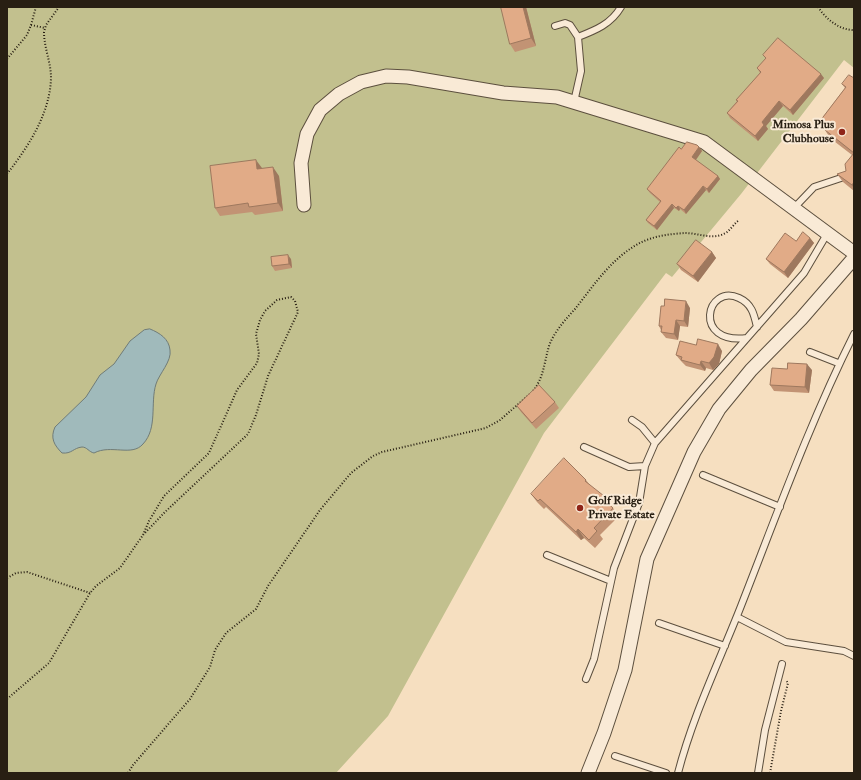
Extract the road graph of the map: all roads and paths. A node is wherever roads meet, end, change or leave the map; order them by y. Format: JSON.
{"nodes":[{"id":1,"x":36,"y":7,"type":"edge"},
{"id":2,"x":60,"y":7,"type":"edge"},
{"id":3,"x":621,"y":7,"type":"edge"},
{"id":4,"x":818,"y":7,"type":"edge"},
{"id":5,"x":31,"y":25,"type":"junction"},
{"id":6,"x":555,"y":26,"type":"dead end"},
{"id":7,"x":46,"y":28,"type":"junction"},
{"id":8,"x":854,"y":30,"type":"edge"},
{"id":9,"x":578,"y":37,"type":"junction"},
{"id":10,"x":7,"y":59,"type":"edge"},
{"id":11,"x":574,"y":102,"type":"junction"},
{"id":12,"x":7,"y":174,"type":"edge"},
{"id":13,"x":848,"y":176,"type":"edge"},
{"id":14,"x":304,"y":205,"type":"dead end"},
{"id":15,"x":794,"y":208,"type":"junction"},
{"id":16,"x":738,"y":221,"type":"dead end"},
{"id":17,"x":828,"y":233,"type":"junction"},
{"id":18,"x":854,"y":253,"type":"edge"},
{"id":19,"x":854,"y":258,"type":"edge"},
{"id":20,"x":757,"y":327,"type":"junction"},
{"id":21,"x":853,"y":337,"type":"edge"},
{"id":22,"x":747,"y":338,"type":"junction"},
{"id":23,"x":810,"y":352,"type":"dead end"},
{"id":24,"x":838,"y":363,"type":"junction"},
{"id":25,"x":632,"y":420,"type":"dead end"},
{"id":26,"x":655,"y":443,"type":"junction"},
{"id":27,"x":584,"y":447,"type":"dead end"},
{"id":28,"x":645,"y":466,"type":"junction"},
{"id":29,"x":703,"y":475,"type":"dead end"},
{"id":30,"x":780,"y":507,"type":"junction"},
{"id":31,"x":144,"y":535,"type":"junction"},
{"id":32,"x":547,"y":555,"type":"dead end"},
{"id":33,"x":7,"y":578,"type":"edge"},
{"id":34,"x":611,"y":581,"type":"junction"},
{"id":35,"x":90,"y":593,"type":"junction"},
{"id":36,"x":737,"y":617,"type":"junction"},
{"id":37,"x":660,"y":623,"type":"dead end"},
{"id":38,"x":725,"y":646,"type":"junction"},
{"id":39,"x":854,"y":656,"type":"edge"},
{"id":40,"x":781,"y":666,"type":"joint"},
{"id":41,"x":586,"y":679,"type":"dead end"},
{"id":42,"x":7,"y":699,"type":"edge"},
{"id":43,"x":615,"y":756,"type":"dead end"},
{"id":44,"x":128,"y":773,"type":"edge"},
{"id":45,"x":588,"y":773,"type":"edge"},
{"id":46,"x":666,"y":773,"type":"edge"},
{"id":47,"x":678,"y":773,"type":"edge"},
{"id":48,"x":758,"y":773,"type":"edge"},
{"id":49,"x":770,"y":773,"type":"edge"}],
"edges":[{"from":1,"to":5,"type":"path"},
{"from":2,"to":7,"type":"path"},
{"from":3,"to":9,"type":"lane"},
{"from":4,"to":8,"type":"path"},
{"from":5,"to":7,"type":"path"},
{"from":5,"to":10,"type":"path"},
{"from":6,"to":9,"type":"lane"},
{"from":7,"to":12,"type":"path"},
{"from":9,"to":11,"type":"lane"},
{"from":11,"to":14,"type":"street"},
{"from":11,"to":15,"type":"street"},
{"from":13,"to":15,"type":"lane"},
{"from":15,"to":17,"type":"street"},
{"from":16,"to":44,"type":"path"},
{"from":17,"to":18,"type":"street"},
{"from":17,"to":20,"type":"lane"},
{"from":19,"to":45,"type":"street"},
{"from":20,"to":22,"type":"lane"},
{"from":20,"to":22,"type":"lane"},
{"from":21,"to":24,"type":"lane"},
{"from":22,"to":26,"type":"lane"},
{"from":23,"to":24,"type":"lane"},
{"from":24,"to":30,"type":"lane"},
{"from":25,"to":26,"type":"lane"},
{"from":26,"to":28,"type":"lane"},
{"from":27,"to":28,"type":"lane"},
{"from":28,"to":34,"type":"lane"},
{"from":29,"to":30,"type":"lane"},
{"from":30,"to":36,"type":"lane"},
{"from":31,"to":31,"type":"path"},
{"from":31,"to":35,"type":"path"},
{"from":32,"to":34,"type":"lane"},
{"from":33,"to":35,"type":"path"},
{"from":34,"to":41,"type":"lane"},
{"from":35,"to":42,"type":"path"},
{"from":36,"to":38,"type":"lane"},
{"from":36,"to":39,"type":"lane"},
{"from":37,"to":38,"type":"lane"},
{"from":38,"to":47,"type":"lane"},
{"from":40,"to":48,"type":"lane"},
{"from":40,"to":49,"type":"path"},
{"from":43,"to":46,"type":"lane"}]}
